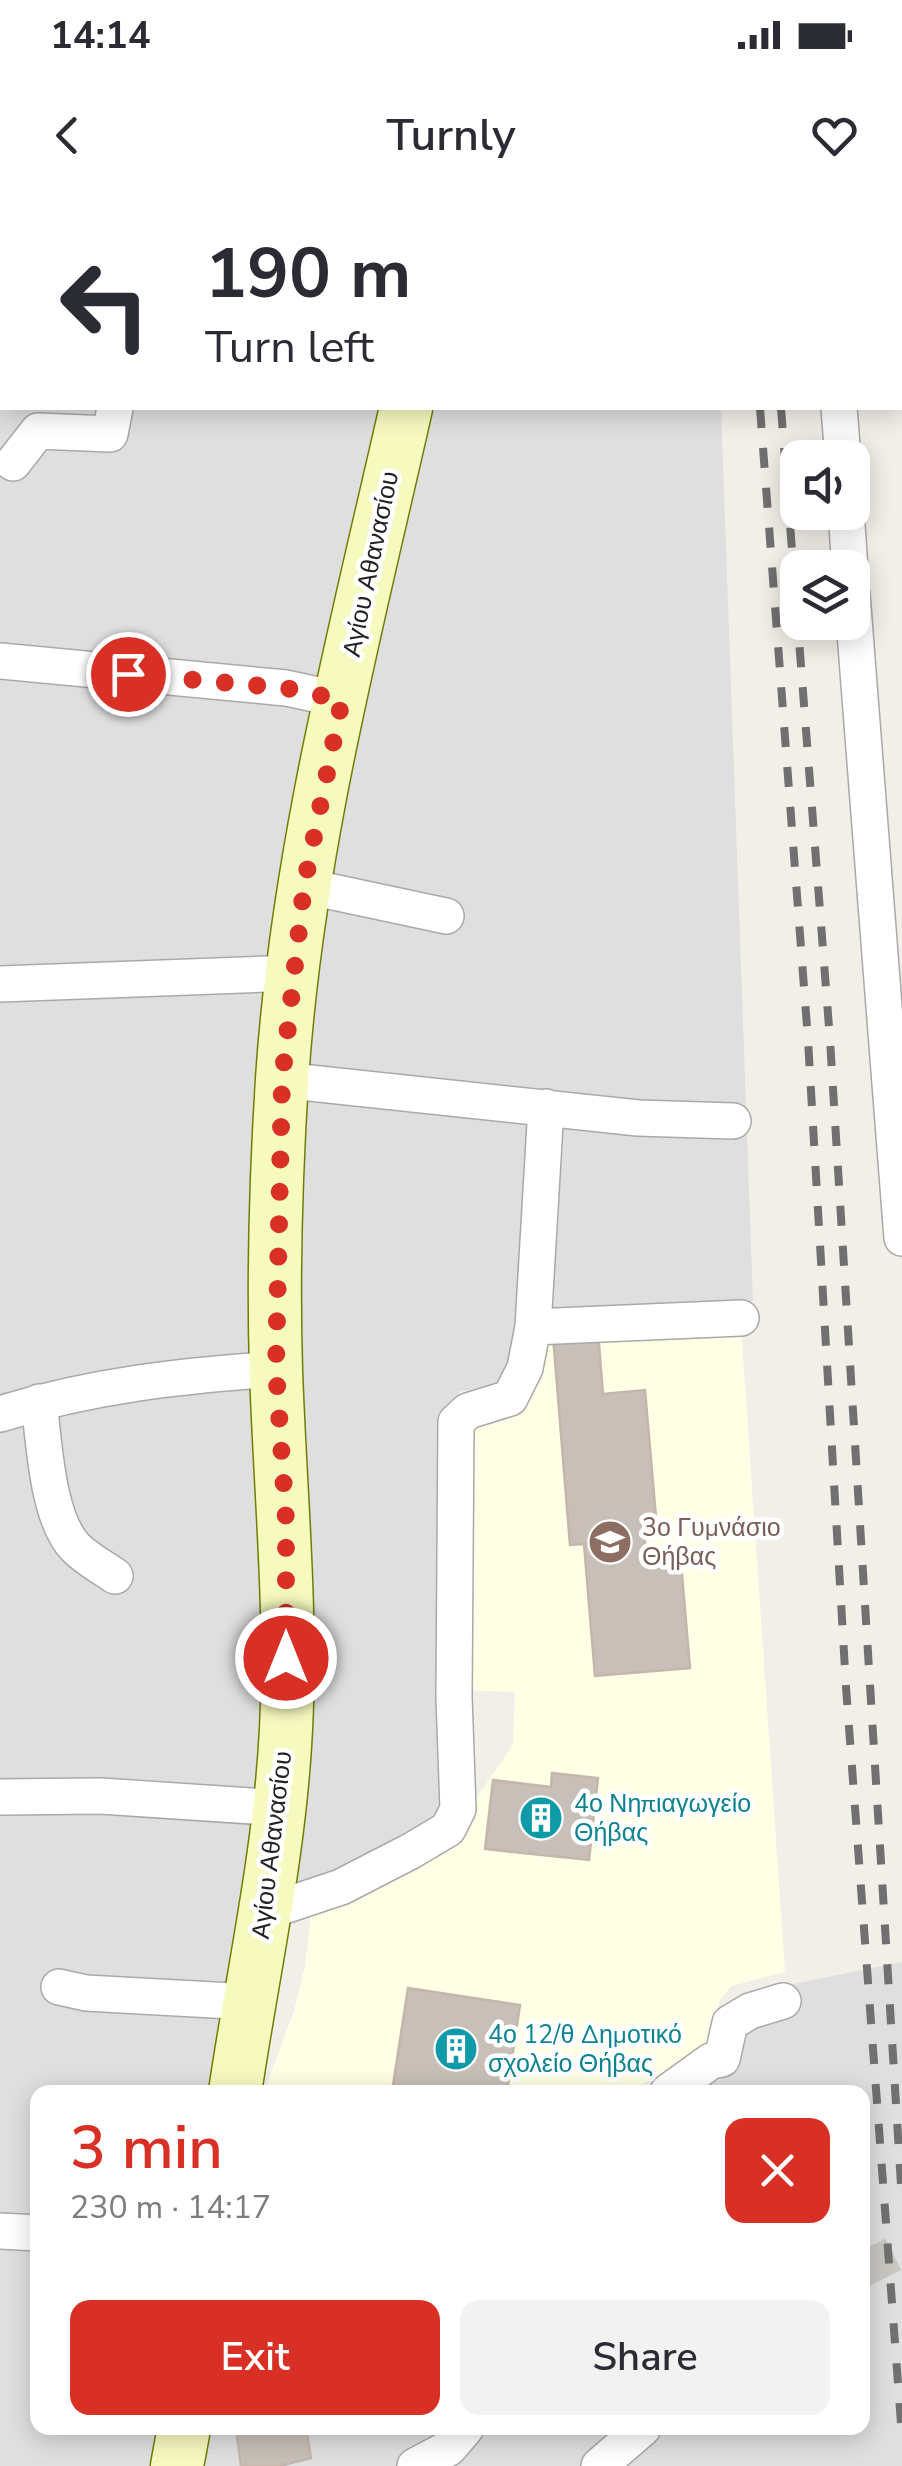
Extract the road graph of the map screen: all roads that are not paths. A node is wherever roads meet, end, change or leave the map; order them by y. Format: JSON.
{"nodes":[{"id":1,"x":114,"y":410,"type":"edge"},
{"id":2,"x":406,"y":410,"type":"edge"},
{"id":3,"x":839,"y":410,"type":"edge"},
{"id":4,"x":841,"y":440,"type":"edge"},
{"id":5,"x":14,"y":463,"type":"dead end"},
{"id":6,"x":856,"y":640,"type":"edge"},
{"id":7,"x":0,"y":661,"type":"edge"},
{"id":8,"x":342,"y":700,"type":"junction"},
{"id":9,"x":304,"y":886,"type":"junction"},
{"id":10,"x":446,"y":916,"type":"dead end"},
{"id":11,"x":292,"y":973,"type":"junction"},
{"id":12,"x":0,"y":984,"type":"edge"},
{"id":13,"x":282,"y":1080,"type":"junction"},
{"id":14,"x":546,"y":1108,"type":"junction"},
{"id":15,"x":732,"y":1121,"type":"dead end"},
{"id":16,"x":902,"y":1238,"type":"edge"},
{"id":17,"x":740,"y":1318,"type":"dead end"},
{"id":18,"x":532,"y":1327,"type":"junction"},
{"id":19,"x":276,"y":1368,"type":"junction"},
{"id":20,"x":39,"y":1402,"type":"junction"},
{"id":21,"x":0,"y":1414,"type":"edge"},
{"id":22,"x":115,"y":1576,"type":"dead end"},
{"id":23,"x":0,"y":1797,"type":"edge"},
{"id":24,"x":281,"y":1808,"type":"junction"},
{"id":25,"x":266,"y":1912,"type":"junction"},
{"id":26,"x":59,"y":1988,"type":"dead end"},
{"id":27,"x":783,"y":2001,"type":"dead end"},
{"id":28,"x":250,"y":2002,"type":"junction"},
{"id":29,"x":237,"y":2085,"type":"edge"},
{"id":30,"x":678,"y":2085,"type":"edge"},
{"id":31,"x":0,"y":2232,"type":"edge"},
{"id":32,"x":30,"y":2233,"type":"edge"},
{"id":33,"x":183,"y":2435,"type":"edge"},
{"id":34,"x":460,"y":2435,"type":"edge"},
{"id":35,"x":635,"y":2435,"type":"edge"},
{"id":36,"x":177,"y":2466,"type":"edge"},
{"id":37,"x":415,"y":2466,"type":"edge"},
{"id":38,"x":599,"y":2466,"type":"edge"}],
"edges":[{"from":1,"to":5,"type":"street"},
{"from":2,"to":8,"type":"main road","name":"Αγίου Αθανασίου"},
{"from":3,"to":4,"type":"street"},
{"from":6,"to":16,"type":"street"},
{"from":7,"to":8,"type":"street"},
{"from":8,"to":9,"type":"main road","name":"Αγίου Αθανασίου"},
{"from":9,"to":10,"type":"street"},
{"from":9,"to":11,"type":"main road","name":"Αγίου Αθανασίου"},
{"from":11,"to":12,"type":"street"},
{"from":11,"to":13,"type":"main road","name":"Αγίου Αθανασίου"},
{"from":13,"to":14,"type":"street"},
{"from":13,"to":19,"type":"main road","name":"Αγίου Αθανασίου"},
{"from":14,"to":15,"type":"street"},
{"from":14,"to":18,"type":"street"},
{"from":17,"to":18,"type":"street"},
{"from":18,"to":25,"type":"street"},
{"from":19,"to":20,"type":"street"},
{"from":19,"to":24,"type":"main road","name":"Αγίου Αθανασίου"},
{"from":20,"to":21,"type":"street"},
{"from":20,"to":22,"type":"street"},
{"from":23,"to":24,"type":"street"},
{"from":24,"to":25,"type":"main road","name":"Αγίου Αθανασίου"},
{"from":25,"to":28,"type":"main road","name":"Αγίου Αθανασίου"},
{"from":26,"to":28,"type":"street"},
{"from":27,"to":30,"type":"street"},
{"from":28,"to":29,"type":"main road","name":"Αγίου Αθανασίου"},
{"from":31,"to":32,"type":"street"},
{"from":33,"to":36,"type":"main road"},
{"from":34,"to":37,"type":"street"},
{"from":35,"to":38,"type":"street"}]}
